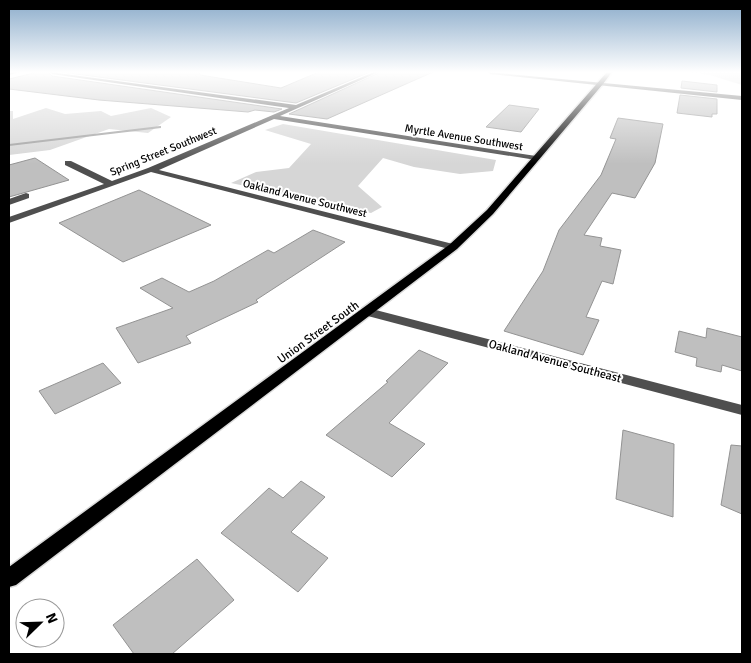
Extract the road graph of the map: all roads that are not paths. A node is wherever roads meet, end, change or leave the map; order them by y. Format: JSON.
{"nodes":[{"id":1,"x":274,"y":103,"type":"edge"},
{"id":2,"x":303,"y":103,"type":"edge"},
{"id":3,"x":584,"y":103,"type":"edge"},
{"id":4,"x":296,"y":106,"type":"junction"},
{"id":5,"x":271,"y":117,"type":"junction"},
{"id":6,"x":536,"y":158,"type":"junction"},
{"id":7,"x":68,"y":163,"type":"dead end"},
{"id":8,"x":151,"y":170,"type":"junction"},
{"id":9,"x":111,"y":184,"type":"junction"},
{"id":10,"x":26,"y":196,"type":"dead end"},
{"id":11,"x":9,"y":202,"type":"edge"},
{"id":12,"x":9,"y":220,"type":"edge"},
{"id":13,"x":453,"y":247,"type":"junction"},
{"id":14,"x":368,"y":312,"type":"junction"},
{"id":15,"x":742,"y":410,"type":"edge"},
{"id":16,"x":9,"y":578,"type":"edge"}],
"edges":[{"from":1,"to":4,"type":"street"},
{"from":2,"to":4,"type":"street","name":"Spring Street Southwest"},
{"from":3,"to":6,"type":"main road","name":"Union Street South"},
{"from":4,"to":5,"type":"street","name":"Spring Street Southwest"},
{"from":5,"to":6,"type":"street","name":"Myrtle Avenue Southwest"},
{"from":5,"to":8,"type":"street","name":"Spring Street Southwest"},
{"from":6,"to":13,"type":"main road","name":"Union Street South"},
{"from":7,"to":9,"type":"street"},
{"from":8,"to":9,"type":"street","name":"Spring Street Southwest"},
{"from":8,"to":13,"type":"street","name":"Oakland Avenue Southwest"},
{"from":9,"to":12,"type":"street","name":"Spring Street Southwest"},
{"from":10,"to":11,"type":"street"},
{"from":13,"to":14,"type":"main road","name":"Union Street South"},
{"from":14,"to":15,"type":"street","name":"Oakland Avenue Southeast"},
{"from":14,"to":16,"type":"main road","name":"Union Street South"}]}
